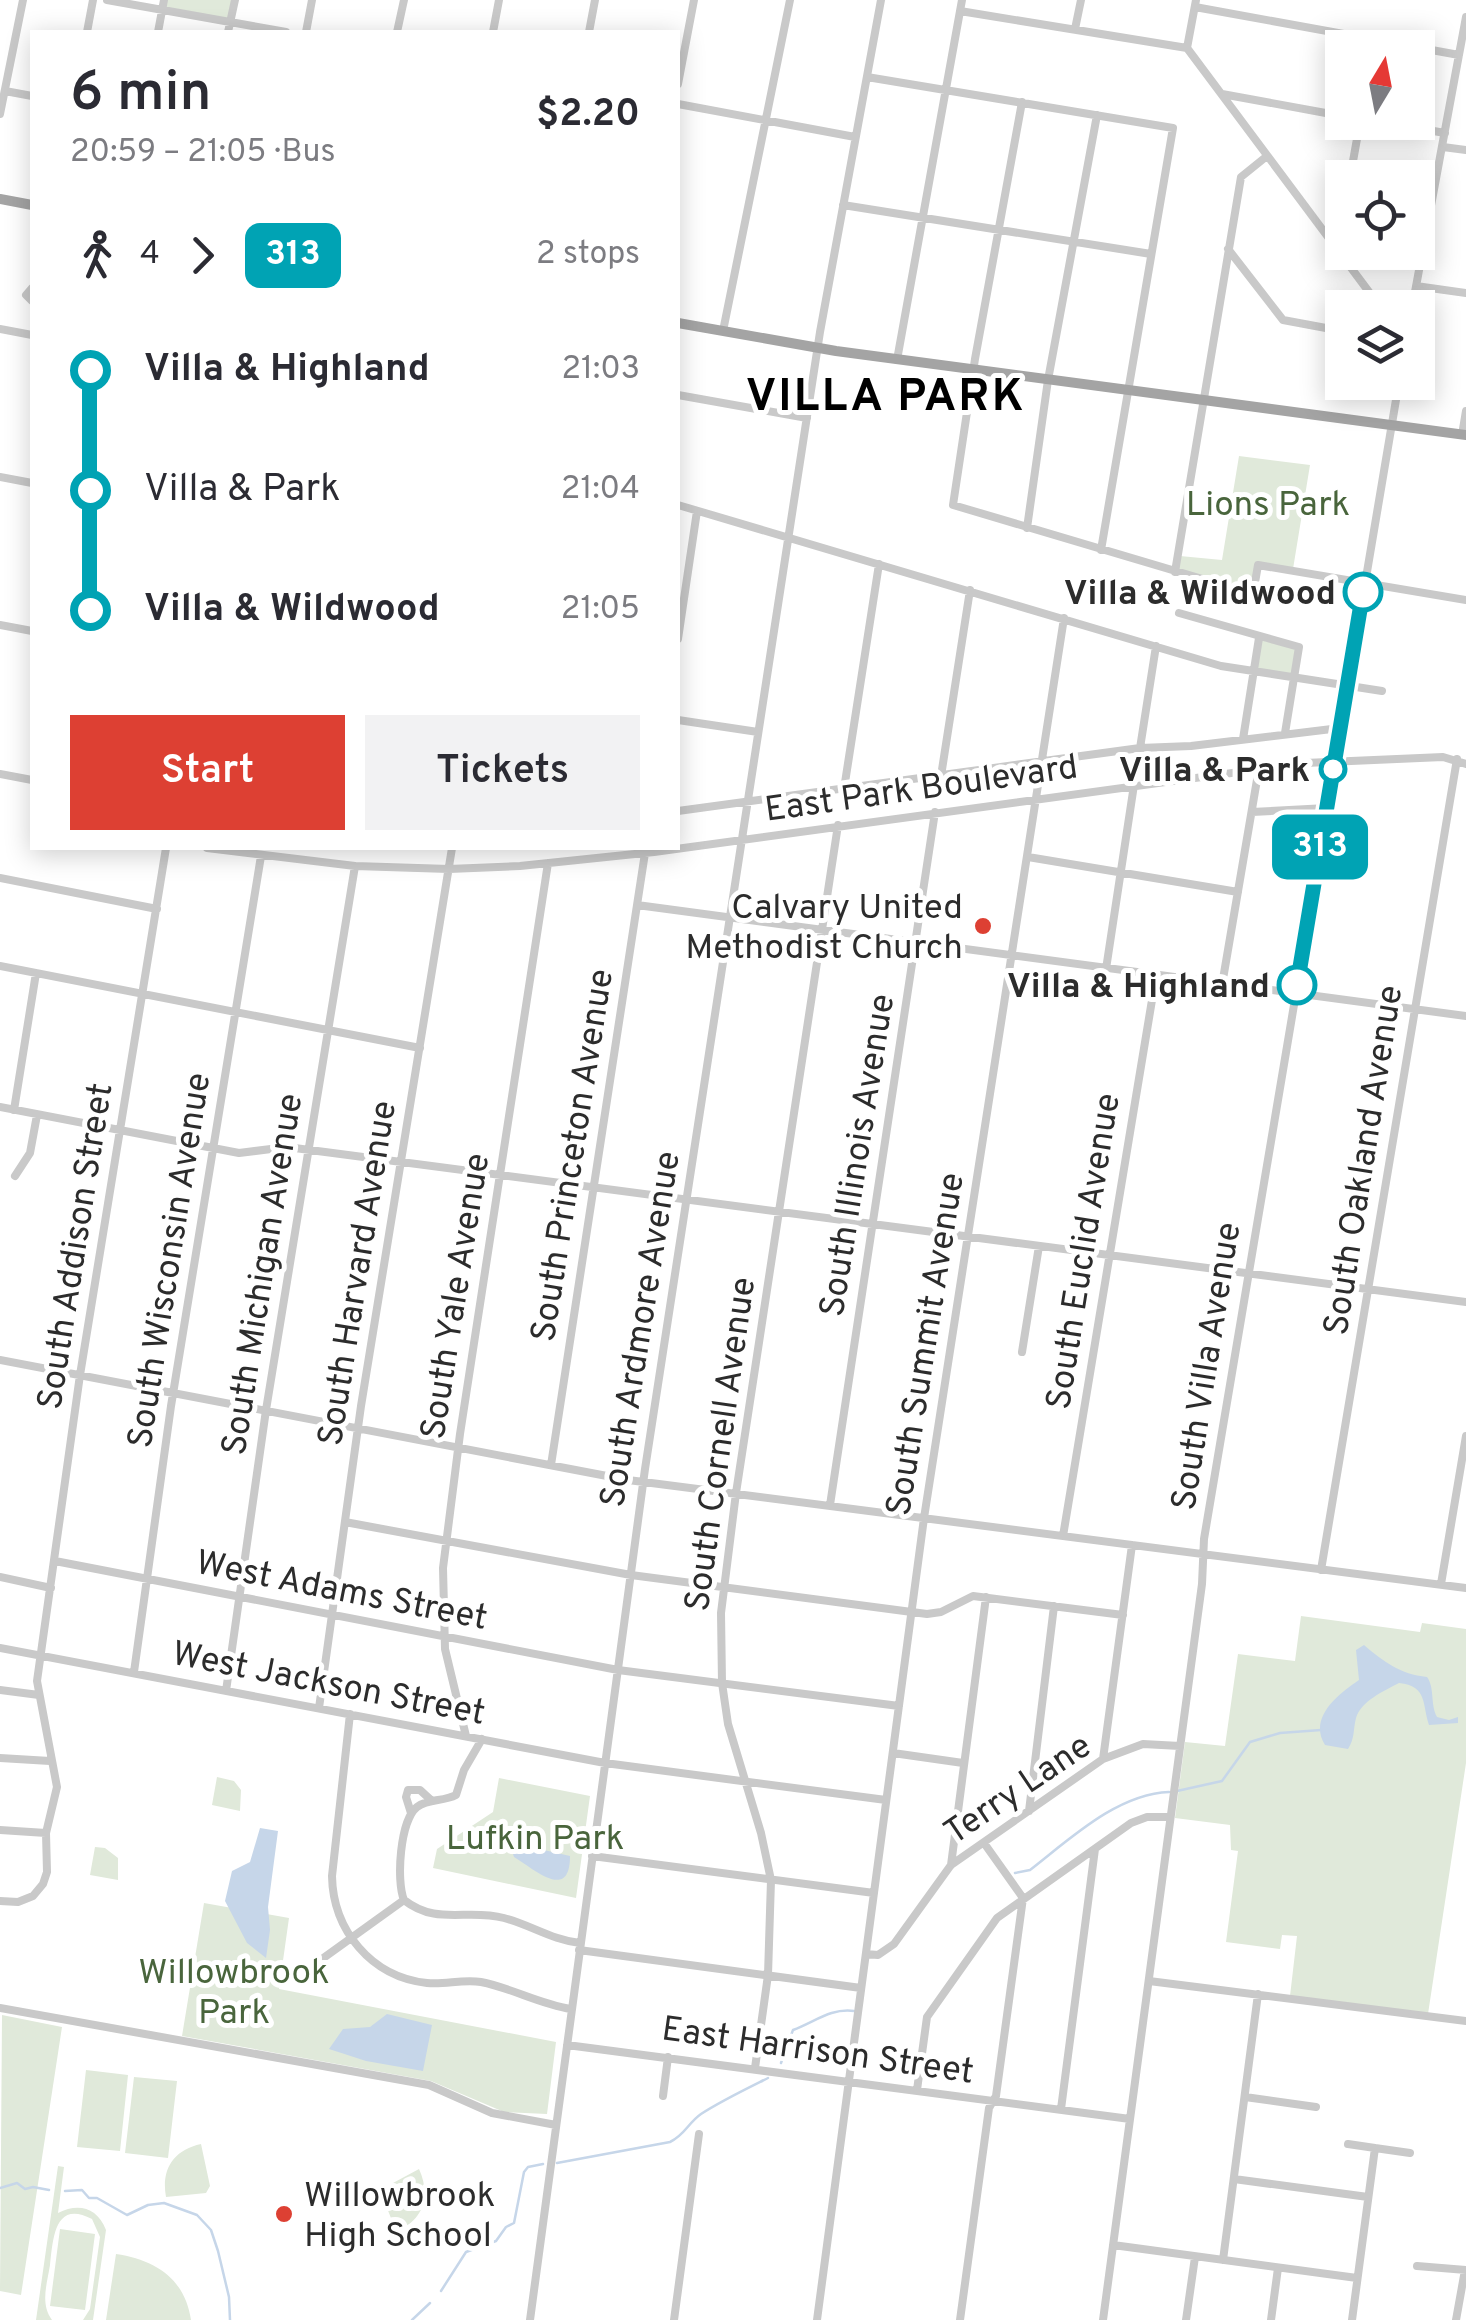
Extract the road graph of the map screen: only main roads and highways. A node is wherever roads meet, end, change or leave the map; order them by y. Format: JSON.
{"nodes":[{"id":1,"x":0,"y":199,"type":"edge"},
{"id":2,"x":30,"y":205,"type":"edge"},
{"id":3,"x":680,"y":323,"type":"edge"},
{"id":4,"x":1464,"y":435,"type":"edge"}],
"edges":[{"from":1,"to":2,"type":"main road"},
{"from":3,"to":4,"type":"main road"}]}
